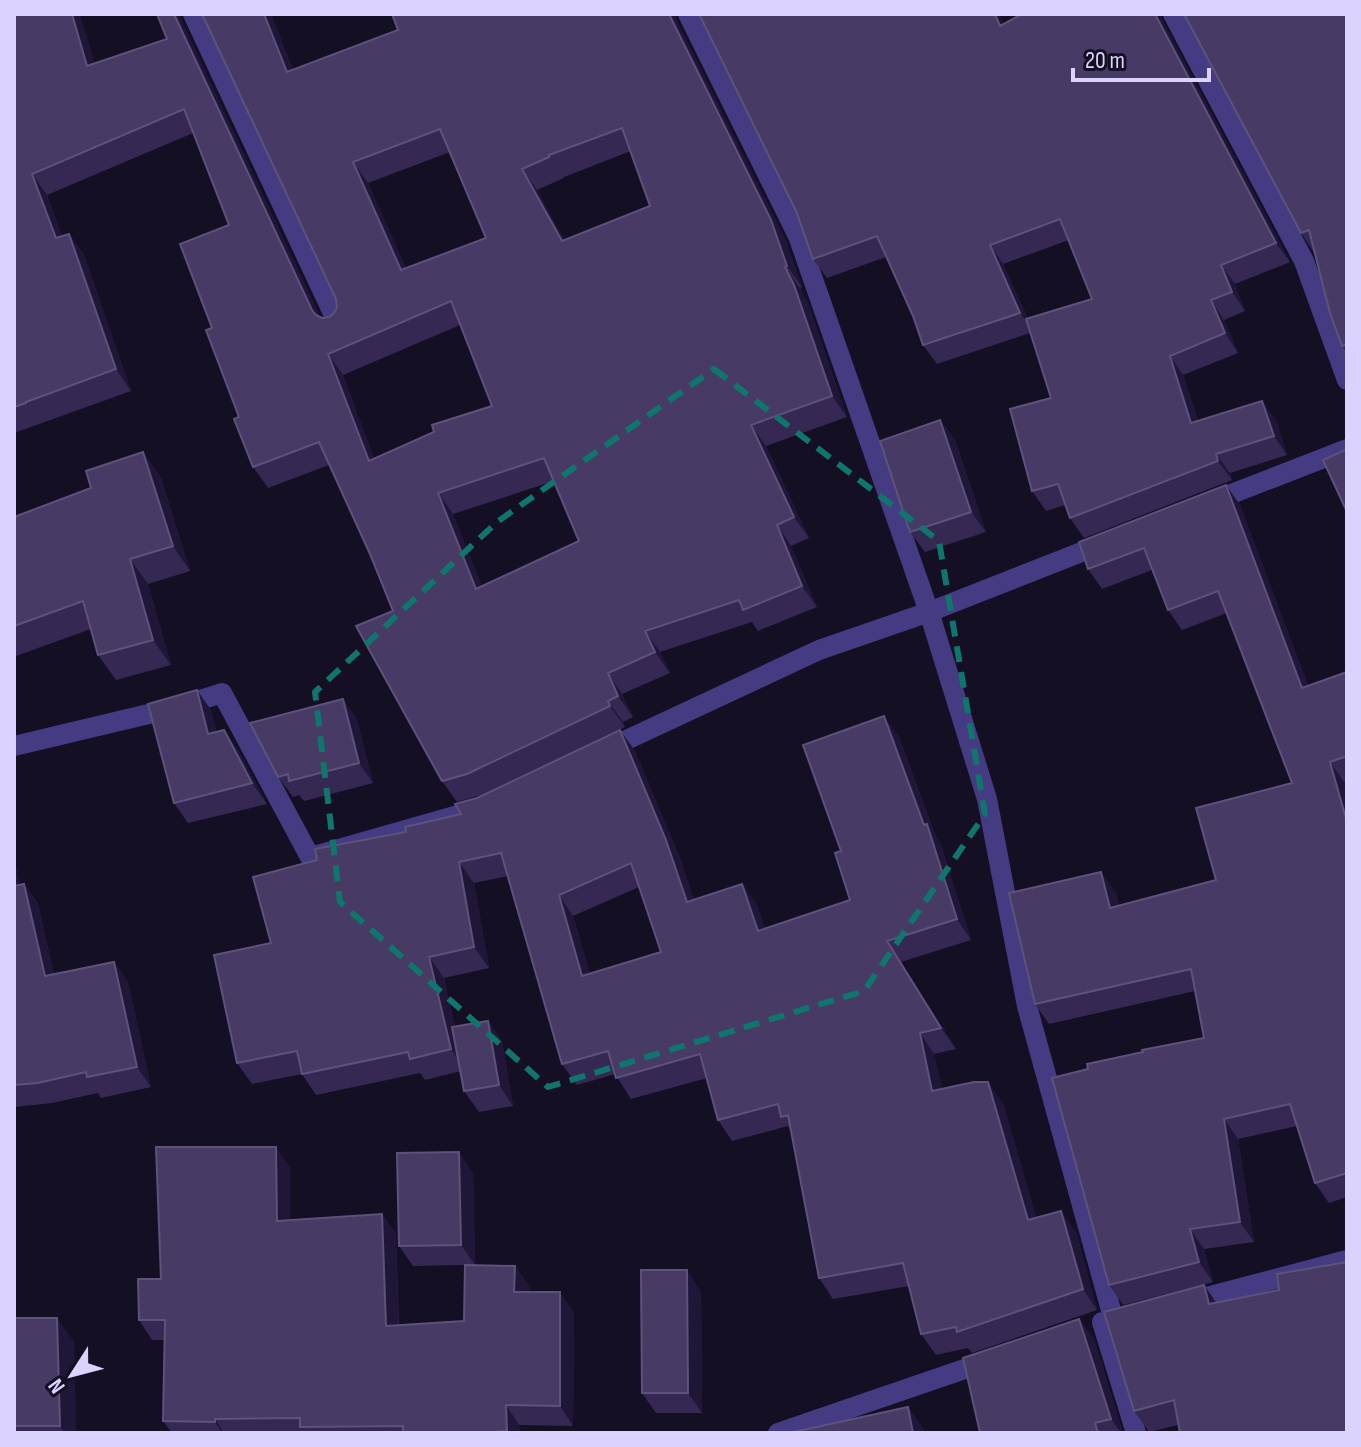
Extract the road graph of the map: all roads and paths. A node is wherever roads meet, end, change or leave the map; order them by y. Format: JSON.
{"nodes":[{"id":1,"x":193,"y":14,"type":"edge"},
{"id":2,"x":688,"y":14,"type":"edge"},
{"id":3,"x":1173,"y":14,"type":"edge"},
{"id":4,"x":339,"y":326,"type":"edge"},
{"id":5,"x":1347,"y":380,"type":"edge"},
{"id":6,"x":1347,"y":449,"type":"edge"},
{"id":7,"x":1188,"y":510,"type":"edge"},
{"id":8,"x":1131,"y":533,"type":"edge"},
{"id":9,"x":929,"y":612,"type":"junction"},
{"id":10,"x":14,"y":746,"type":"edge"},
{"id":11,"x":584,"y":760,"type":"edge"},
{"id":12,"x":500,"y":800,"type":"edge"},
{"id":13,"x":1347,"y":1260,"type":"edge"},
{"id":14,"x":1158,"y":1310,"type":"edge"},
{"id":15,"x":1014,"y":1352,"type":"edge"},
{"id":16,"x":778,"y":1433,"type":"edge"},
{"id":17,"x":1136,"y":1433,"type":"edge"}],
"edges":[{"from":1,"to":4,"type":"street"},
{"from":2,"to":9,"type":"street"},
{"from":3,"to":5,"type":"street"},
{"from":6,"to":7,"type":"street"},
{"from":8,"to":9,"type":"street"},
{"from":9,"to":11,"type":"street"},
{"from":9,"to":17,"type":"street"},
{"from":10,"to":12,"type":"street"},
{"from":13,"to":14,"type":"street"},
{"from":15,"to":16,"type":"street"}]}
